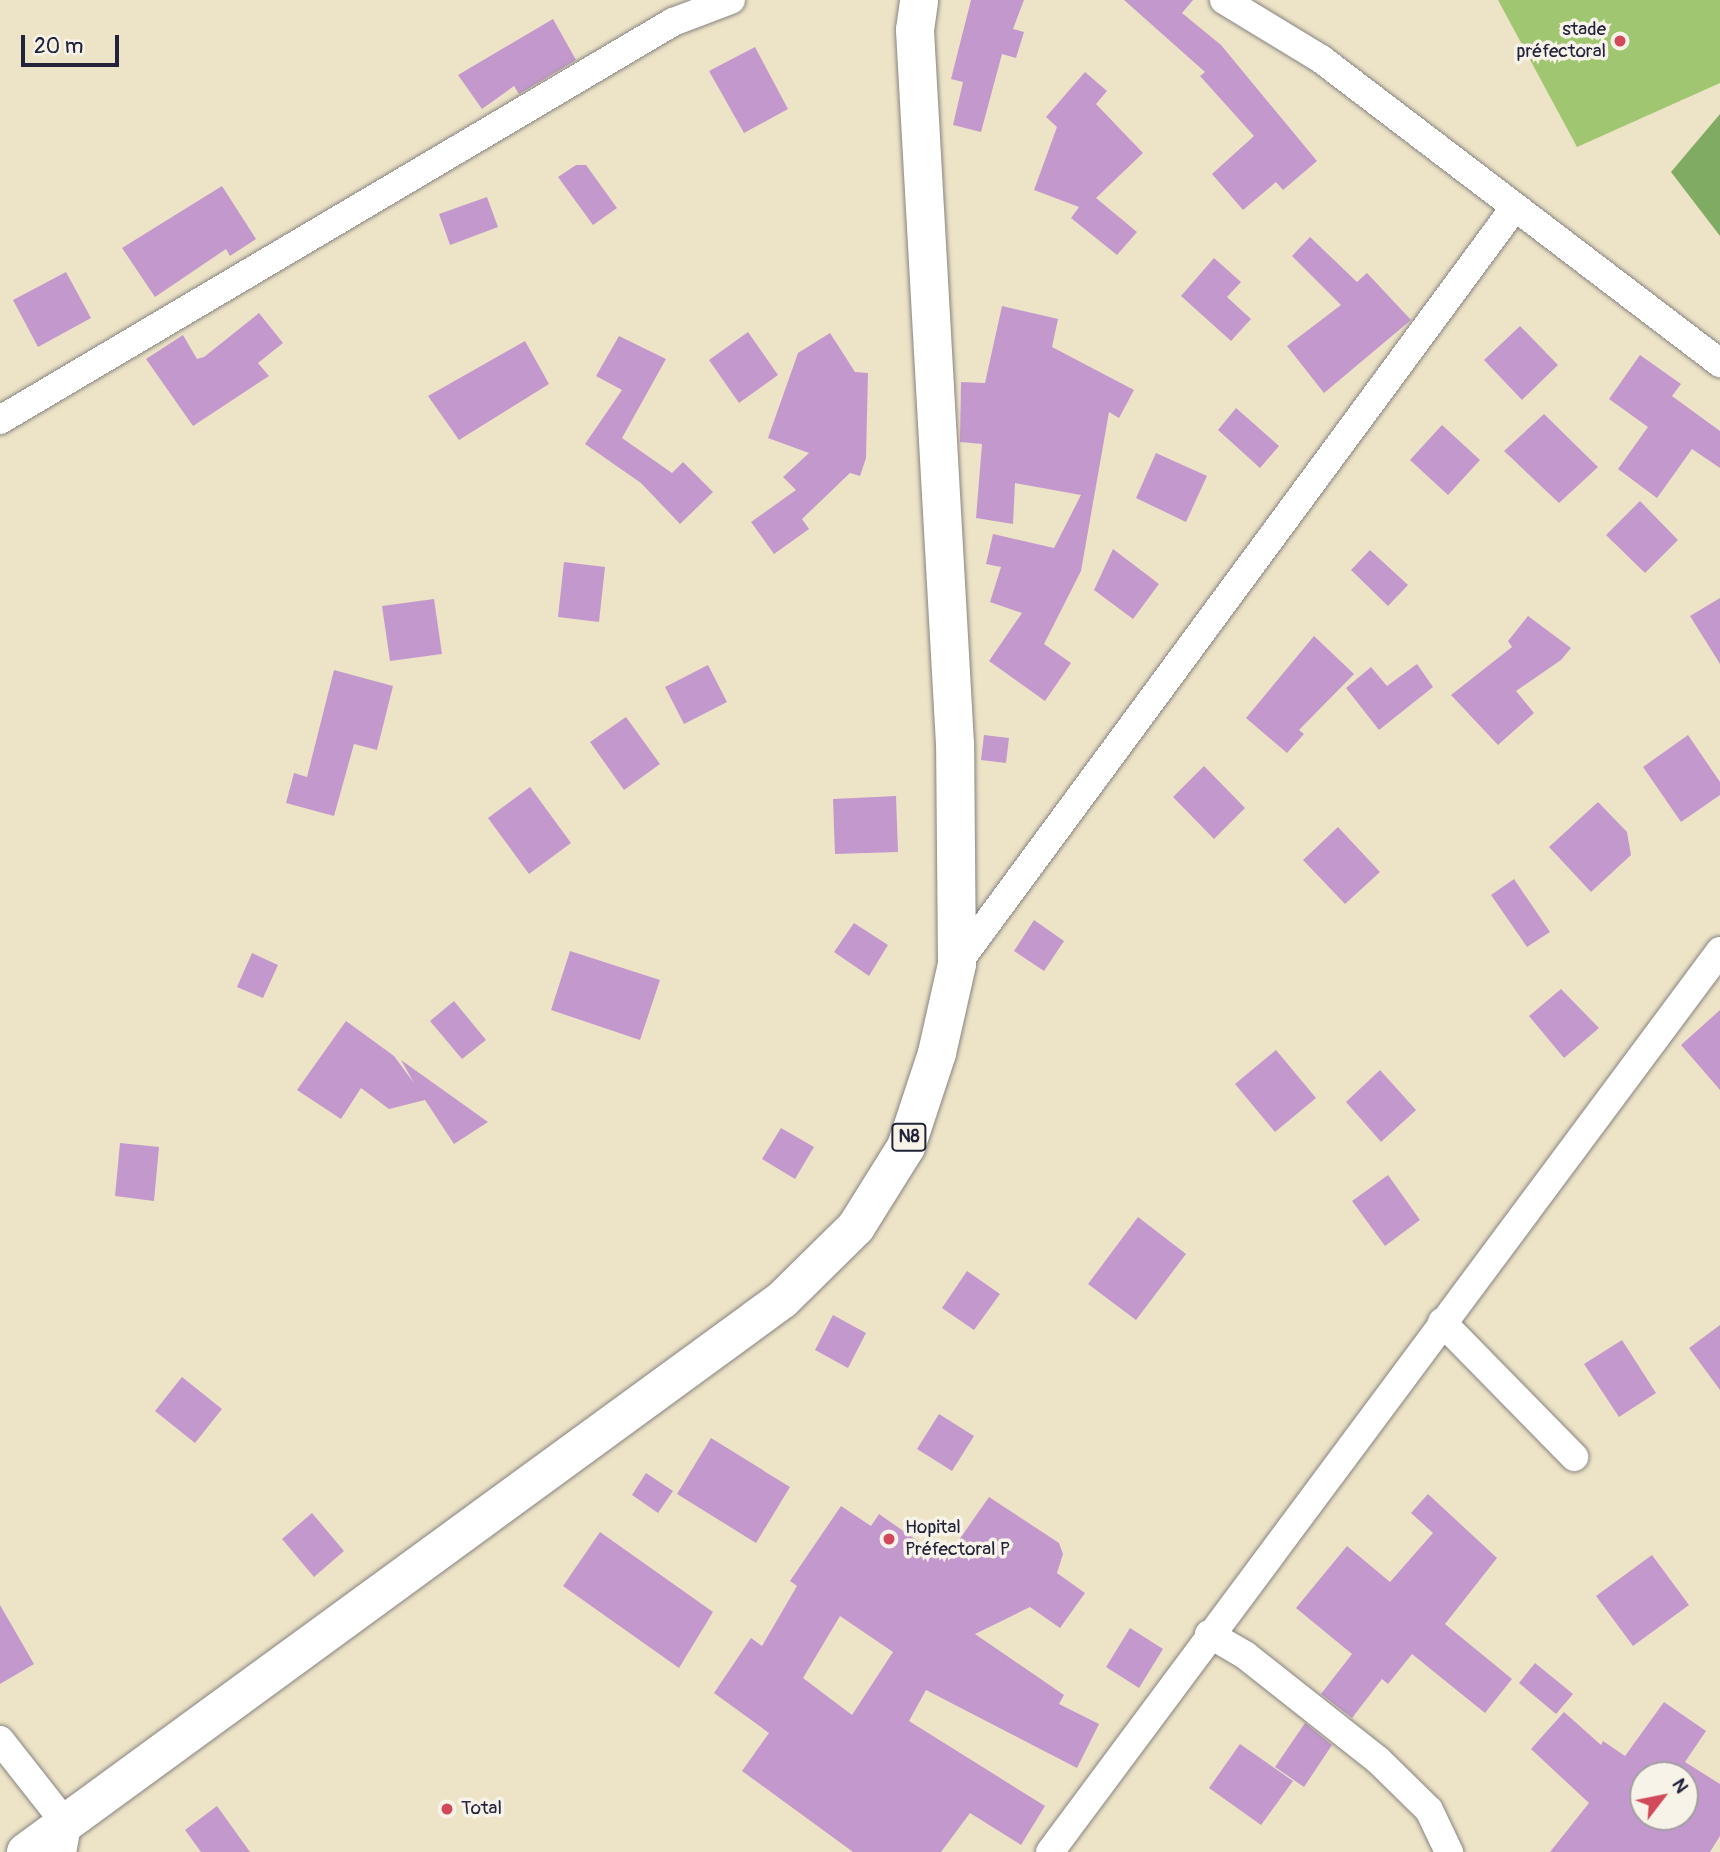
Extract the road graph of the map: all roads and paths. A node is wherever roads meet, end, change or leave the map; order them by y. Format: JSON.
{"nodes":[{"id":1,"x":731,"y":0,"type":"edge"},
{"id":2,"x":919,"y":0,"type":"edge"},
{"id":3,"x":1224,"y":0,"type":"edge"},
{"id":4,"x":1515,"y":207,"type":"junction"},
{"id":5,"x":1720,"y":363,"type":"edge"},
{"id":6,"x":0,"y":420,"type":"edge"},
{"id":7,"x":1720,"y":951,"type":"edge"},
{"id":8,"x":957,"y":964,"type":"junction"},
{"id":9,"x":1442,"y":1322,"type":"junction"},
{"id":10,"x":1574,"y":1457,"type":"dead end"},
{"id":11,"x":1209,"y":1634,"type":"junction"},
{"id":12,"x":0,"y":1740,"type":"edge"},
{"id":13,"x":65,"y":1839,"type":"edge"},
{"id":14,"x":26,"y":1852,"type":"edge"},
{"id":15,"x":1050,"y":1852,"type":"edge"},
{"id":16,"x":1449,"y":1852,"type":"edge"}],
"edges":[{"from":1,"to":6,"type":"street"},
{"from":2,"to":8,"type":"main road","number":"N8"},
{"from":3,"to":4,"type":"street"},
{"from":4,"to":5,"type":"street"},
{"from":4,"to":8,"type":"street"},
{"from":7,"to":9,"type":"street"},
{"from":8,"to":13,"type":"main road","number":"N8"},
{"from":9,"to":10,"type":"street"},
{"from":9,"to":11,"type":"street"},
{"from":11,"to":15,"type":"street"},
{"from":11,"to":16,"type":"street"},
{"from":12,"to":13,"type":"street"},
{"from":13,"to":14,"type":"main road","number":"N8"}]}
